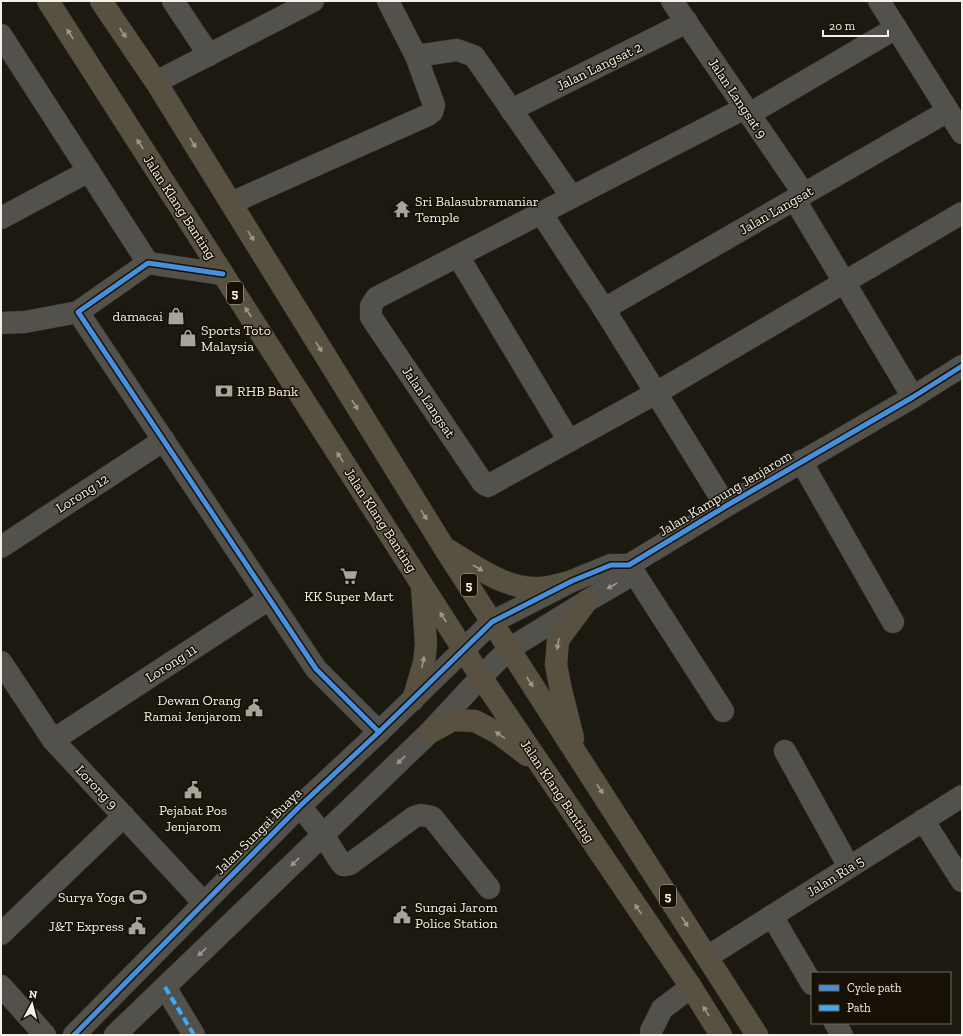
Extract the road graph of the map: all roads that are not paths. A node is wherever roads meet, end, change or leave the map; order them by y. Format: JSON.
{"nodes":[{"id":1,"x":48,"y":1,"type":"edge"},
{"id":2,"x":101,"y":1,"type":"edge"},
{"id":3,"x":173,"y":1,"type":"edge"},
{"id":4,"x":313,"y":1,"type":"edge"},
{"id":5,"x":388,"y":1,"type":"edge"},
{"id":6,"x":672,"y":1,"type":"edge"},
{"id":7,"x":879,"y":1,"type":"edge"},
{"id":8,"x":687,"y":22,"type":"junction"},
{"id":9,"x":896,"y":28,"type":"junction"},
{"id":10,"x":1,"y":35,"type":"edge"},
{"id":11,"x":209,"y":55,"type":"junction"},
{"id":12,"x":416,"y":56,"type":"junction"},
{"id":13,"x":156,"y":82,"type":"junction"},
{"id":14,"x":511,"y":110,"type":"junction"},
{"id":15,"x":747,"y":111,"type":"junction"},
{"id":16,"x":948,"y":111,"type":"junction"},
{"id":17,"x":962,"y":133,"type":"edge"},
{"id":18,"x":89,"y":171,"type":"junction"},
{"id":19,"x":572,"y":197,"type":"junction"},
{"id":20,"x":799,"y":197,"type":"junction"},
{"id":21,"x":230,"y":203,"type":"junction"},
{"id":22,"x":541,"y":213,"type":"junction"},
{"id":23,"x":962,"y":213,"type":"edge"},
{"id":24,"x":1,"y":218,"type":"edge"},
{"id":25,"x":458,"y":256,"type":"junction"},
{"id":26,"x":148,"y":263,"type":"junction"},
{"id":27,"x":223,"y":274,"type":"junction"},
{"id":28,"x":844,"y":282,"type":"junction"},
{"id":29,"x":604,"y":309,"type":"junction"},
{"id":30,"x":78,"y":312,"type":"junction"},
{"id":31,"x":1,"y":323,"type":"edge"},
{"id":32,"x":962,"y":366,"type":"edge"},
{"id":33,"x":656,"y":393,"type":"junction"},
{"id":34,"x":913,"y":397,"type":"junction"},
{"id":35,"x":164,"y":440,"type":"junction"},
{"id":36,"x":568,"y":441,"type":"junction"},
{"id":37,"x":801,"y":461,"type":"junction"},
{"id":38,"x":726,"y":506,"type":"junction"},
{"id":39,"x":1,"y":546,"type":"edge"},
{"id":40,"x":445,"y":548,"type":"junction"},
{"id":41,"x":629,"y":565,"type":"junction"},
{"id":42,"x":572,"y":582,"type":"junction"},
{"id":43,"x":422,"y":584,"type":"junction"},
{"id":44,"x":269,"y":600,"type":"junction"},
{"id":45,"x":587,"y":601,"type":"junction"},
{"id":46,"x":492,"y":622,"type":"junction"},
{"id":47,"x":893,"y":622,"type":"dead end"},
{"id":48,"x":509,"y":649,"type":"junction"},
{"id":49,"x":464,"y":650,"type":"junction"},
{"id":50,"x":1,"y":662,"type":"edge"},
{"id":51,"x":481,"y":677,"type":"junction"},
{"id":52,"x":413,"y":700,"type":"junction"},
{"id":53,"x":722,"y":711,"type":"dead end"},
{"id":54,"x":380,"y":732,"type":"junction"},
{"id":55,"x":429,"y":733,"type":"junction"},
{"id":56,"x":53,"y":740,"type":"junction"},
{"id":57,"x":785,"y":752,"type":"dead end"},
{"id":58,"x":578,"y":756,"type":"junction"},
{"id":59,"x":542,"y":767,"type":"junction"},
{"id":60,"x":962,"y":796,"type":"edge"},
{"id":61,"x":300,"y":806,"type":"junction"},
{"id":62,"x":124,"y":816,"type":"junction"},
{"id":63,"x":923,"y":820,"type":"junction"},
{"id":64,"x":324,"y":836,"type":"junction"},
{"id":65,"x":849,"y":867,"type":"junction"},
{"id":66,"x":962,"y":881,"type":"edge"},
{"id":67,"x":489,"y":888,"type":"dead end"},
{"id":68,"x":204,"y":903,"type":"junction"},
{"id":69,"x":772,"y":916,"type":"junction"},
{"id":70,"x":1,"y":934,"type":"edge"},
{"id":71,"x":708,"y":957,"type":"junction"},
{"id":72,"x":811,"y":982,"type":"edge"},
{"id":73,"x":1,"y":986,"type":"edge"},
{"id":74,"x":165,"y":987,"type":"junction"},
{"id":75,"x":691,"y":987,"type":"junction"},
{"id":76,"x":836,"y":1024,"type":"edge"},
{"id":77,"x":45,"y":1035,"type":"edge"},
{"id":78,"x":74,"y":1035,"type":"edge"},
{"id":79,"x":115,"y":1035,"type":"edge"},
{"id":80,"x":194,"y":1035,"type":"edge"},
{"id":81,"x":651,"y":1035,"type":"edge"},
{"id":82,"x":721,"y":1035,"type":"edge"},
{"id":83,"x":757,"y":1035,"type":"edge"},
{"id":84,"x":842,"y":1035,"type":"edge"}],
"edges":[{"from":27,"to":1,"type":"highway","name":"Jalan Klang Banting","number":"5","one_way":true},
{"from":2,"to":13,"type":"highway","number":"5","one_way":true},
{"from":3,"to":11,"type":"street"},
{"from":4,"to":11,"type":"street"},
{"from":5,"to":12,"type":"street"},
{"from":6,"to":8,"type":"street","name":"Jalan Langsat 9"},
{"from":7,"to":9,"type":"street"},
{"from":8,"to":14,"type":"street","name":"Jalan Langsat 2"},
{"from":8,"to":15,"type":"street","name":"Jalan Langsat 9"},
{"from":9,"to":15,"type":"street"},
{"from":9,"to":16,"type":"street"},
{"from":10,"to":18,"type":"street"},
{"from":11,"to":13,"type":"street"},
{"from":12,"to":14,"type":"street"},
{"from":12,"to":21,"type":"street"},
{"from":13,"to":21,"type":"highway","number":"5","one_way":true},
{"from":14,"to":19,"type":"street"},
{"from":15,"to":19,"type":"street"},
{"from":15,"to":20,"type":"street","name":"Jalan Langsat 9"},
{"from":16,"to":17,"type":"street"},
{"from":16,"to":20,"type":"street","name":"Jalan Langsat"},
{"from":18,"to":24,"type":"street"},
{"from":18,"to":26,"type":"street"},
{"from":19,"to":22,"type":"street"},
{"from":20,"to":28,"type":"street","name":"Jalan Langsat 9"},
{"from":20,"to":29,"type":"street","name":"Jalan Langsat"},
{"from":21,"to":40,"type":"highway","number":"5","one_way":true},
{"from":22,"to":25,"type":"street"},
{"from":22,"to":29,"type":"street"},
{"from":23,"to":28,"type":"street"},
{"from":25,"to":36,"type":"street"},
{"from":25,"to":36,"type":"street","name":"Jalan Langsat"},
{"from":26,"to":27,"type":"street"},
{"from":26,"to":30,"type":"street"},
{"from":43,"to":27,"type":"highway","name":"Jalan Klang Banting","number":"5","one_way":true},
{"from":28,"to":33,"type":"street"},
{"from":28,"to":34,"type":"street","name":"Jalan Langsat 9"},
{"from":29,"to":33,"type":"street"},
{"from":30,"to":31,"type":"street"},
{"from":30,"to":35,"type":"street"},
{"from":32,"to":34,"type":"street","name":"Jalan Kampung Jenjarom"},
{"from":33,"to":36,"type":"street"},
{"from":33,"to":38,"type":"street"},
{"from":34,"to":37,"type":"street","name":"Jalan Kampung Jenjarom"},
{"from":35,"to":39,"type":"street","name":"Lorong 12"},
{"from":35,"to":44,"type":"street"},
{"from":37,"to":38,"type":"street","name":"Jalan Kampung Jenjarom"},
{"from":37,"to":47,"type":"street"},
{"from":38,"to":41,"type":"street","name":"Jalan Kampung Jenjarom"},
{"from":40,"to":42,"type":"highway","one_way":true},
{"from":40,"to":46,"type":"highway","number":"5"},
{"from":41,"to":42,"type":"street","name":"Jalan Kampung Jenjarom"},
{"from":41,"to":45,"type":"street","name":"Jalan Kampung Jenjarom","one_way":true},
{"from":41,"to":53,"type":"street"},
{"from":42,"to":46,"type":"street","name":"Jalan Kampung Jenjarom"},
{"from":49,"to":43,"type":"highway","name":"Jalan Klang Banting","number":"5","one_way":true},
{"from":52,"to":43,"type":"highway","one_way":true},
{"from":44,"to":54,"type":"street"},
{"from":44,"to":56,"type":"street","name":"Lorong 11"},
{"from":45,"to":48,"type":"street","name":"Jalan Kampung Jenjarom"},
{"from":45,"to":58,"type":"highway","one_way":true},
{"from":46,"to":48,"type":"highway","number":"5"},
{"from":46,"to":49,"type":"street","name":"Jalan Kampung Jenjarom"},
{"from":48,"to":51,"type":"street","name":"Jalan Kampung Jenjarom"},
{"from":48,"to":58,"type":"highway","number":"5","one_way":true},
{"from":49,"to":51,"type":"highway","name":"Jalan Klang Banting","number":"5"},
{"from":49,"to":52,"type":"street","name":"Jalan Sungai Buaya"},
{"from":50,"to":56,"type":"street","name":"Lorong 9"},
{"from":51,"to":55,"type":"street"},
{"from":51,"to":59,"type":"highway","name":"Jalan Klang Banting","number":"5"},
{"from":52,"to":54,"type":"street","name":"Jalan Sungai Buaya"},
{"from":54,"to":61,"type":"street","name":"Jalan Sungai Buaya"},
{"from":59,"to":55,"type":"highway","one_way":true},
{"from":55,"to":64,"type":"street","one_way":true},
{"from":56,"to":62,"type":"street","name":"Lorong 9"},
{"from":57,"to":65,"type":"street"},
{"from":58,"to":71,"type":"highway","number":"5","one_way":true},
{"from":75,"to":59,"type":"highway","name":"Jalan Klang Banting","number":"5","one_way":true},
{"from":60,"to":63,"type":"street","name":"Jalan Ria 5"},
{"from":61,"to":64,"type":"street"},
{"from":61,"to":68,"type":"street","name":"Jalan Sungai Buaya"},
{"from":62,"to":68,"type":"street","name":"Lorong 9"},
{"from":62,"to":70,"type":"street"},
{"from":63,"to":65,"type":"street","name":"Jalan Ria 5"},
{"from":63,"to":66,"type":"street"},
{"from":64,"to":67,"type":"street"},
{"from":64,"to":74,"type":"street","one_way":true},
{"from":65,"to":69,"type":"street","name":"Jalan Ria 5"},
{"from":68,"to":78,"type":"street","name":"Jalan Sungai Buaya"},
{"from":69,"to":71,"type":"street","name":"Jalan Ria 5"},
{"from":69,"to":72,"type":"street"},
{"from":71,"to":83,"type":"highway","number":"5"},
{"from":73,"to":77,"type":"street"},
{"from":74,"to":79,"type":"street"},
{"from":74,"to":80,"type":"street"},
{"from":75,"to":81,"type":"street"},
{"from":82,"to":75,"type":"highway","name":"Jalan Klang Banting","number":"5","one_way":true},
{"from":76,"to":84,"type":"street"}]}
